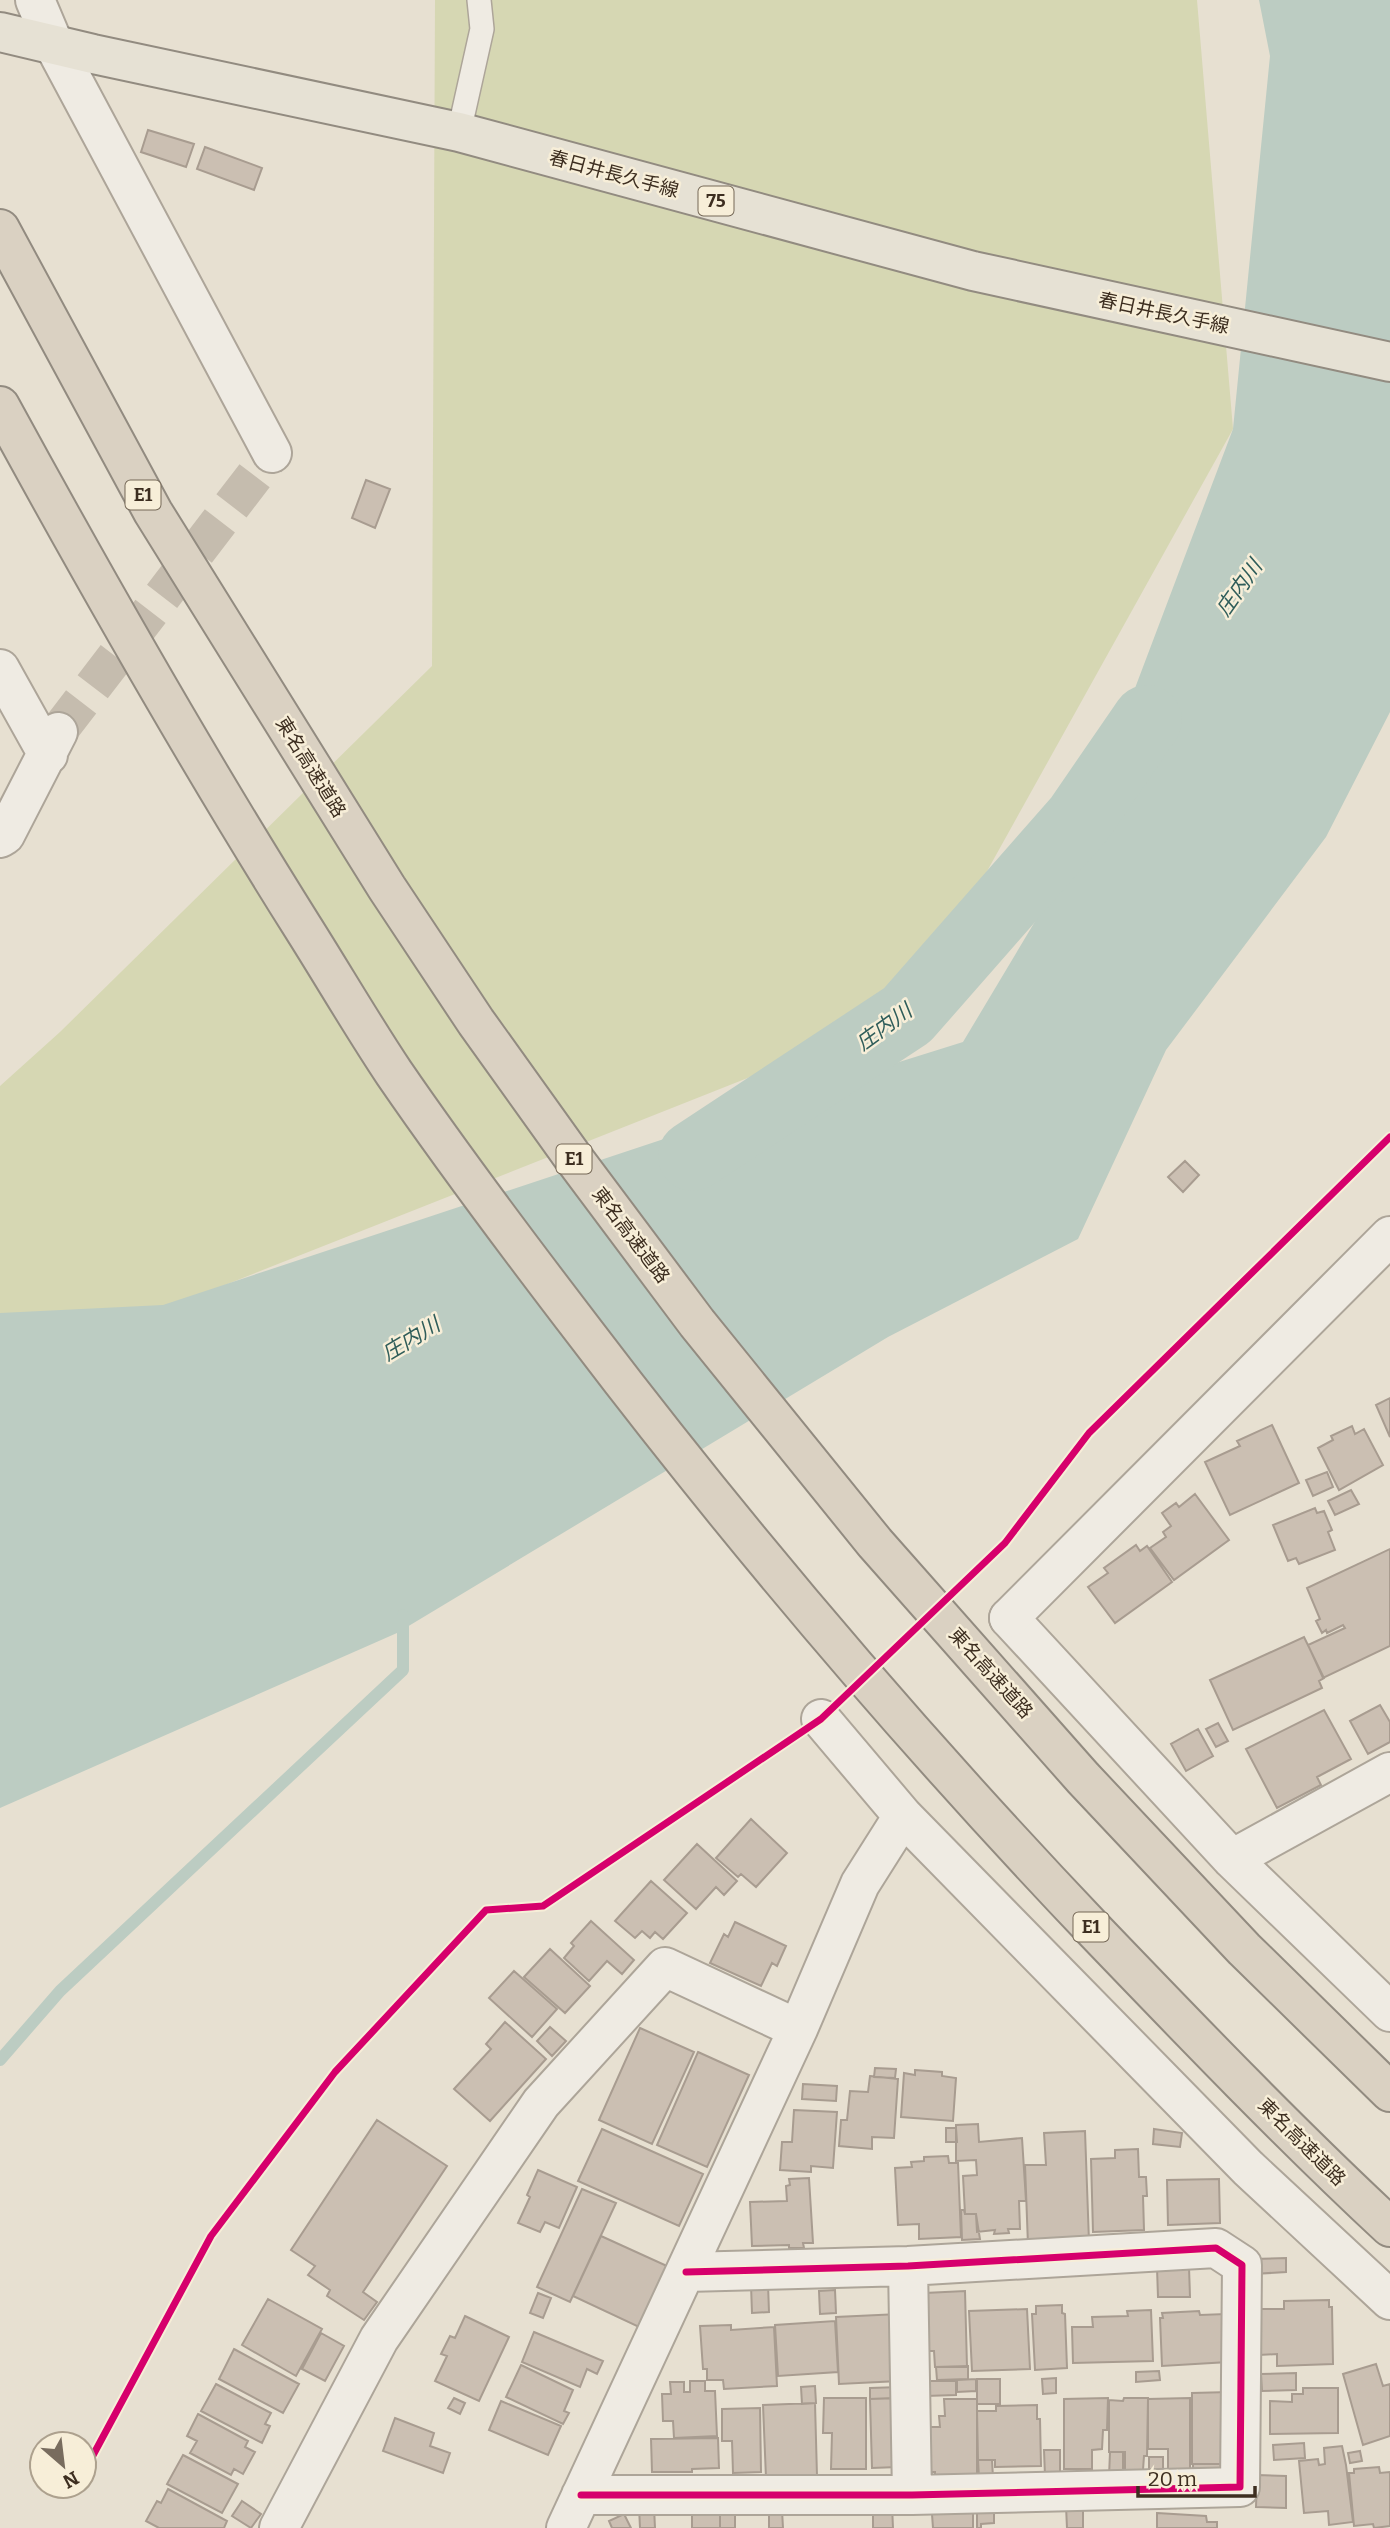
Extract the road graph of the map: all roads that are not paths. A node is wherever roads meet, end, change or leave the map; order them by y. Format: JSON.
{"nodes":[{"id":1,"x":35,"y":0,"type":"edge"},
{"id":2,"x":479,"y":0,"type":"edge"},
{"id":3,"x":0,"y":32,"type":"edge"},
{"id":4,"x":54,"y":45,"type":"junction"},
{"id":5,"x":459,"y":132,"type":"junction"},
{"id":6,"x":0,"y":229,"type":"edge"},
{"id":7,"x":1390,"y":362,"type":"edge"},
{"id":8,"x":0,"y":406,"type":"edge"},
{"id":9,"x":272,"y":453,"type":"dead end"},
{"id":10,"x":0,"y":668,"type":"edge"},
{"id":11,"x":0,"y":838,"type":"edge"},
{"id":12,"x":1390,"y":1236,"type":"edge"},
{"id":13,"x":821,"y":1719,"type":"dead end"},
{"id":14,"x":1390,"y":1772,"type":"edge"},
{"id":15,"x":904,"y":1816,"type":"junction"},
{"id":16,"x":1232,"y":1859,"type":"junction"},
{"id":17,"x":1390,"y":2012,"type":"edge"},
{"id":18,"x":798,"y":2029,"type":"junction"},
{"id":19,"x":1390,"y":2092,"type":"edge"},
{"id":20,"x":1390,"y":2227,"type":"edge"},
{"id":21,"x":908,"y":2266,"type":"junction"},
{"id":22,"x":686,"y":2272,"type":"junction"},
{"id":23,"x":1390,"y":2300,"type":"edge"},
{"id":24,"x":912,"y":2495,"type":"junction"},
{"id":25,"x":573,"y":2512,"type":"edge"},
{"id":26,"x":279,"y":2528,"type":"edge"}],
"edges":[{"from":1,"to":4,"type":"street"},
{"from":2,"to":5,"type":"lane"},
{"from":3,"to":4,"type":"main road","name":"春日井長久手線","number":"75"},
{"from":4,"to":5,"type":"main road","name":"春日井長久手線","number":"75"},
{"from":4,"to":9,"type":"street"},
{"from":5,"to":7,"type":"main road","name":"春日井長久手線","number":"75"},
{"from":6,"to":19,"type":"highway","name":"東名高速道路","number":"E1"},
{"from":8,"to":20,"type":"highway","name":"東名高速道路","number":"E1"},
{"from":10,"to":11,"type":"street"},
{"from":12,"to":16,"type":"street"},
{"from":13,"to":15,"type":"street"},
{"from":14,"to":16,"type":"street"},
{"from":15,"to":18,"type":"street"},
{"from":15,"to":23,"type":"street"},
{"from":16,"to":17,"type":"street"},
{"from":18,"to":22,"type":"street"},
{"from":18,"to":26,"type":"street"},
{"from":21,"to":22,"type":"street"},
{"from":21,"to":24,"type":"street"},
{"from":21,"to":24,"type":"street"},
{"from":22,"to":25,"type":"street"},
{"from":24,"to":25,"type":"street"}]}
